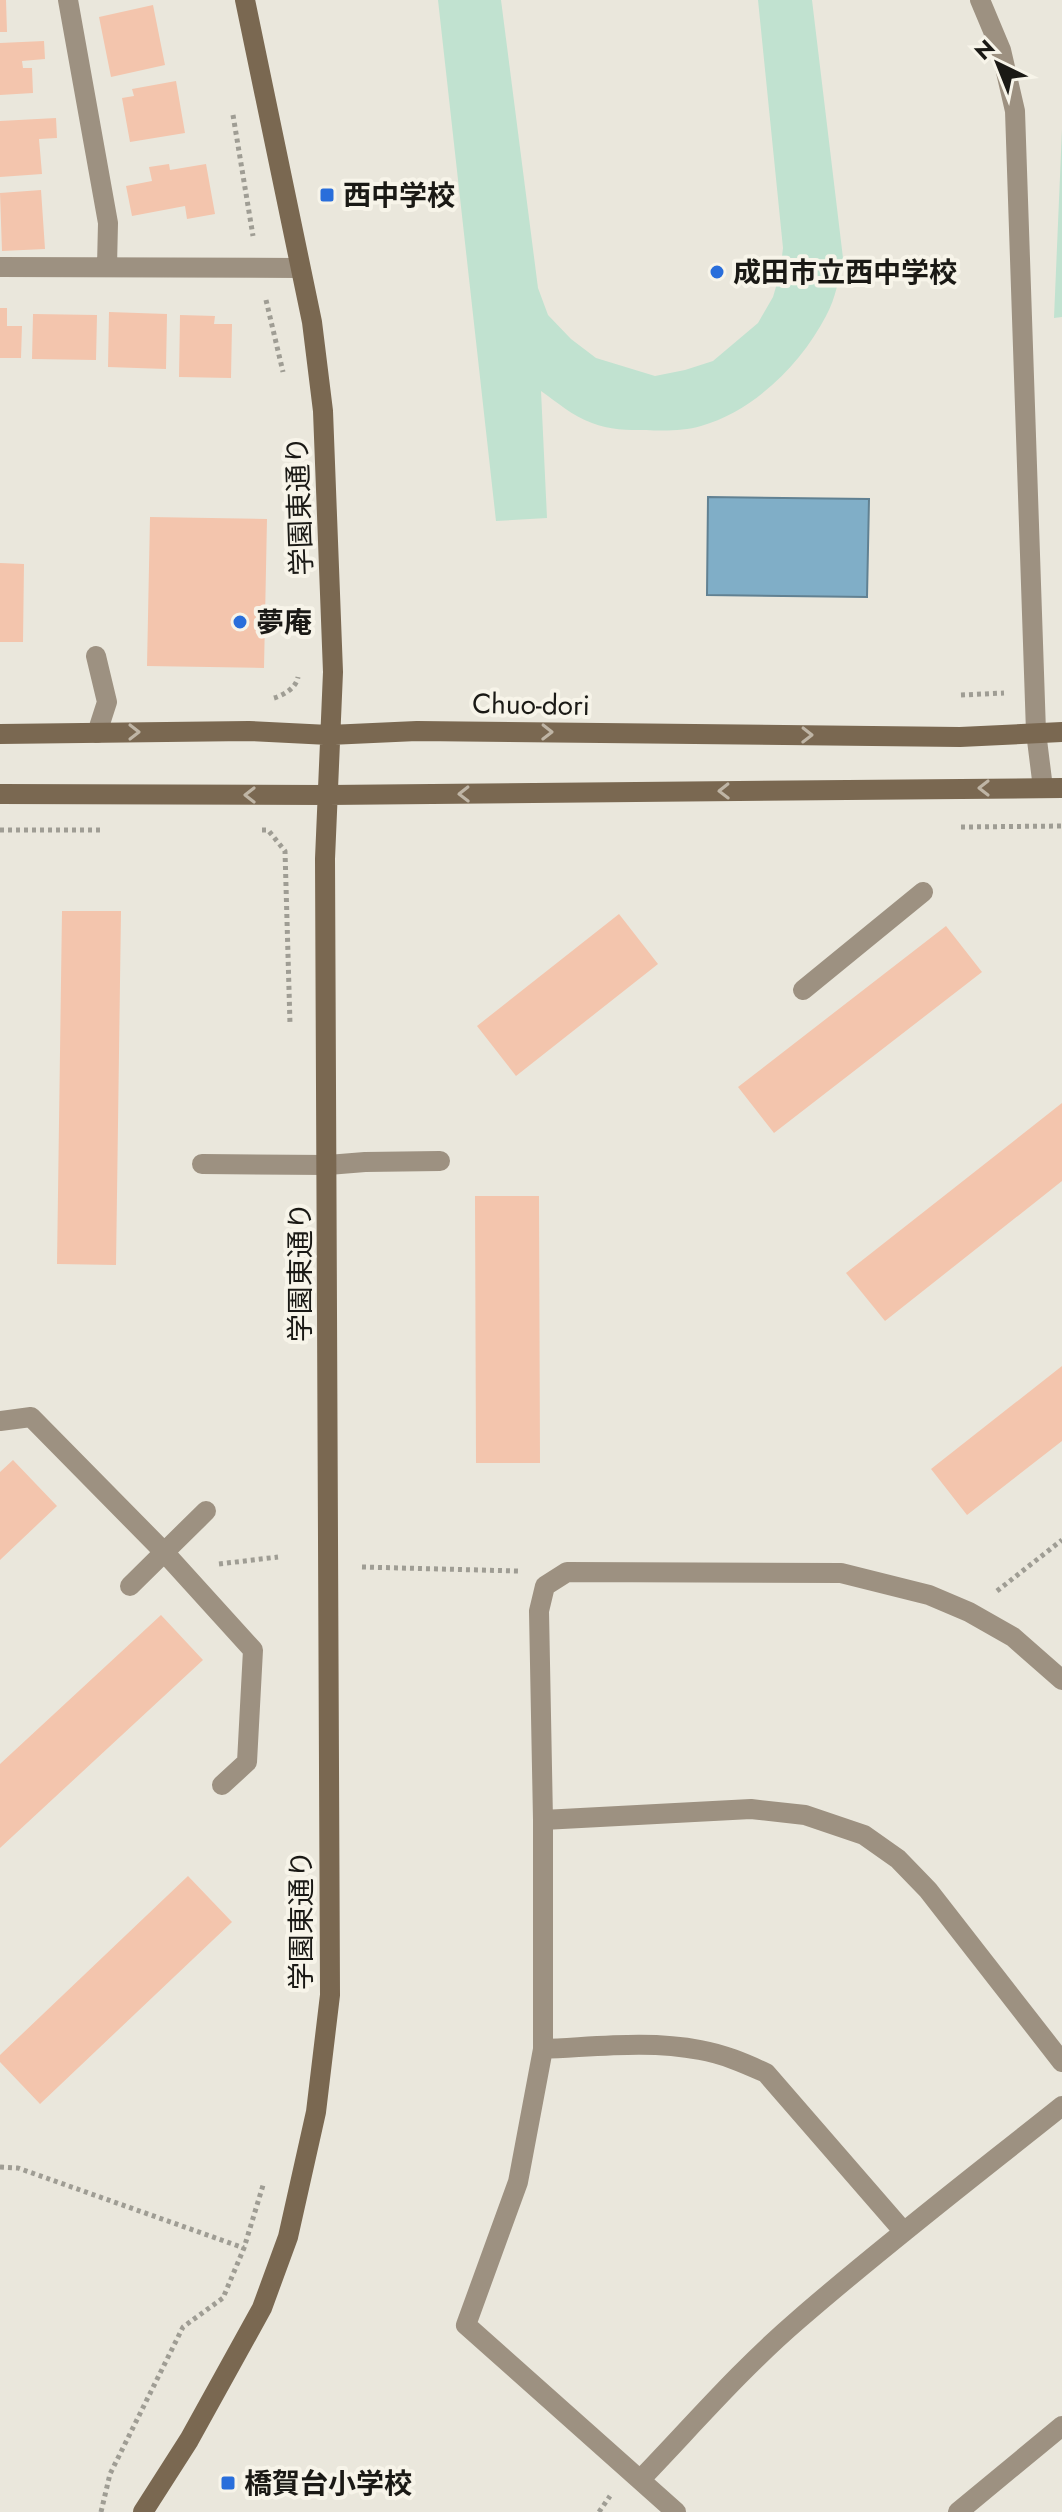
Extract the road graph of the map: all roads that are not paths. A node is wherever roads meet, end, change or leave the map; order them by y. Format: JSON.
{"nodes":[{"id":1,"x":68,"y":0,"type":"edge"},
{"id":2,"x":245,"y":0,"type":"edge"},
{"id":3,"x":980,"y":0,"type":"edge"},
{"id":4,"x":107,"y":266,"type":"junction"},
{"id":5,"x":0,"y":267,"type":"edge"},
{"id":6,"x":300,"y":268,"type":"junction"},
{"id":7,"x":96,"y":656,"type":"dead end"},
{"id":8,"x":1036,"y":732,"type":"junction"},
{"id":9,"x":1062,"y":732,"type":"edge"},
{"id":10,"x":97,"y":733,"type":"junction"},
{"id":11,"x":0,"y":734,"type":"edge"},
{"id":12,"x":329,"y":735,"type":"junction"},
{"id":13,"x":1052,"y":788,"type":"edge"},
{"id":14,"x":0,"y":794,"type":"edge"},
{"id":15,"x":328,"y":795,"type":"junction"},
{"id":16,"x":923,"y":892,"type":"dead end"},
{"id":17,"x":803,"y":990,"type":"dead end"},
{"id":18,"x":440,"y":1161,"type":"dead end"},
{"id":19,"x":202,"y":1164,"type":"dead end"},
{"id":20,"x":328,"y":1165,"type":"junction"},
{"id":21,"x":0,"y":1421,"type":"edge"},
{"id":22,"x":206,"y":1511,"type":"dead end"},
{"id":23,"x":165,"y":1553,"type":"junction"},
{"id":24,"x":130,"y":1586,"type":"dead end"},
{"id":25,"x":1062,"y":1680,"type":"edge"},
{"id":26,"x":222,"y":1785,"type":"dead end"},
{"id":27,"x":543,"y":1820,"type":"junction"},
{"id":28,"x":543,"y":2049,"type":"junction"},
{"id":29,"x":1062,"y":2062,"type":"edge"},
{"id":30,"x":1062,"y":2106,"type":"edge"},
{"id":31,"x":904,"y":2232,"type":"junction"},
{"id":32,"x":1062,"y":2426,"type":"edge"},
{"id":33,"x":640,"y":2480,"type":"junction"},
{"id":34,"x":143,"y":2512,"type":"edge"},
{"id":35,"x":676,"y":2512,"type":"edge"},
{"id":36,"x":958,"y":2512,"type":"edge"}],
"edges":[{"from":1,"to":4,"type":"street"},
{"from":2,"to":6,"type":"street","name":"学園東通り"},
{"from":3,"to":8,"type":"street"},
{"from":4,"to":5,"type":"street"},
{"from":4,"to":6,"type":"street"},
{"from":6,"to":12,"type":"street","name":"学園東通り"},
{"from":7,"to":10,"type":"street"},
{"from":8,"to":9,"type":"street","name":"Chuo-dori"},
{"from":12,"to":8,"type":"street","name":"Chuo-dori","one_way":true},
{"from":8,"to":13,"type":"street"},
{"from":10,"to":11,"type":"street","name":"Chuo-dori"},
{"from":10,"to":12,"type":"street","name":"Chuo-dori","one_way":true},
{"from":12,"to":15,"type":"street","name":"学園東通り"},
{"from":13,"to":15,"type":"street","one_way":true},
{"from":15,"to":14,"type":"street","one_way":true},
{"from":15,"to":20,"type":"street","name":"学園東通り"},
{"from":16,"to":17,"type":"street"},
{"from":18,"to":20,"type":"street"},
{"from":19,"to":20,"type":"street"},
{"from":20,"to":34,"type":"street","name":"学園東通り"},
{"from":21,"to":23,"type":"street"},
{"from":22,"to":23,"type":"street"},
{"from":23,"to":24,"type":"street"},
{"from":23,"to":26,"type":"street"},
{"from":25,"to":27,"type":"street"},
{"from":27,"to":28,"type":"street"},
{"from":27,"to":29,"type":"street"},
{"from":28,"to":31,"type":"street"},
{"from":28,"to":33,"type":"street"},
{"from":30,"to":31,"type":"street"},
{"from":31,"to":33,"type":"street"},
{"from":32,"to":36,"type":"street"},
{"from":33,"to":35,"type":"street"}]}
